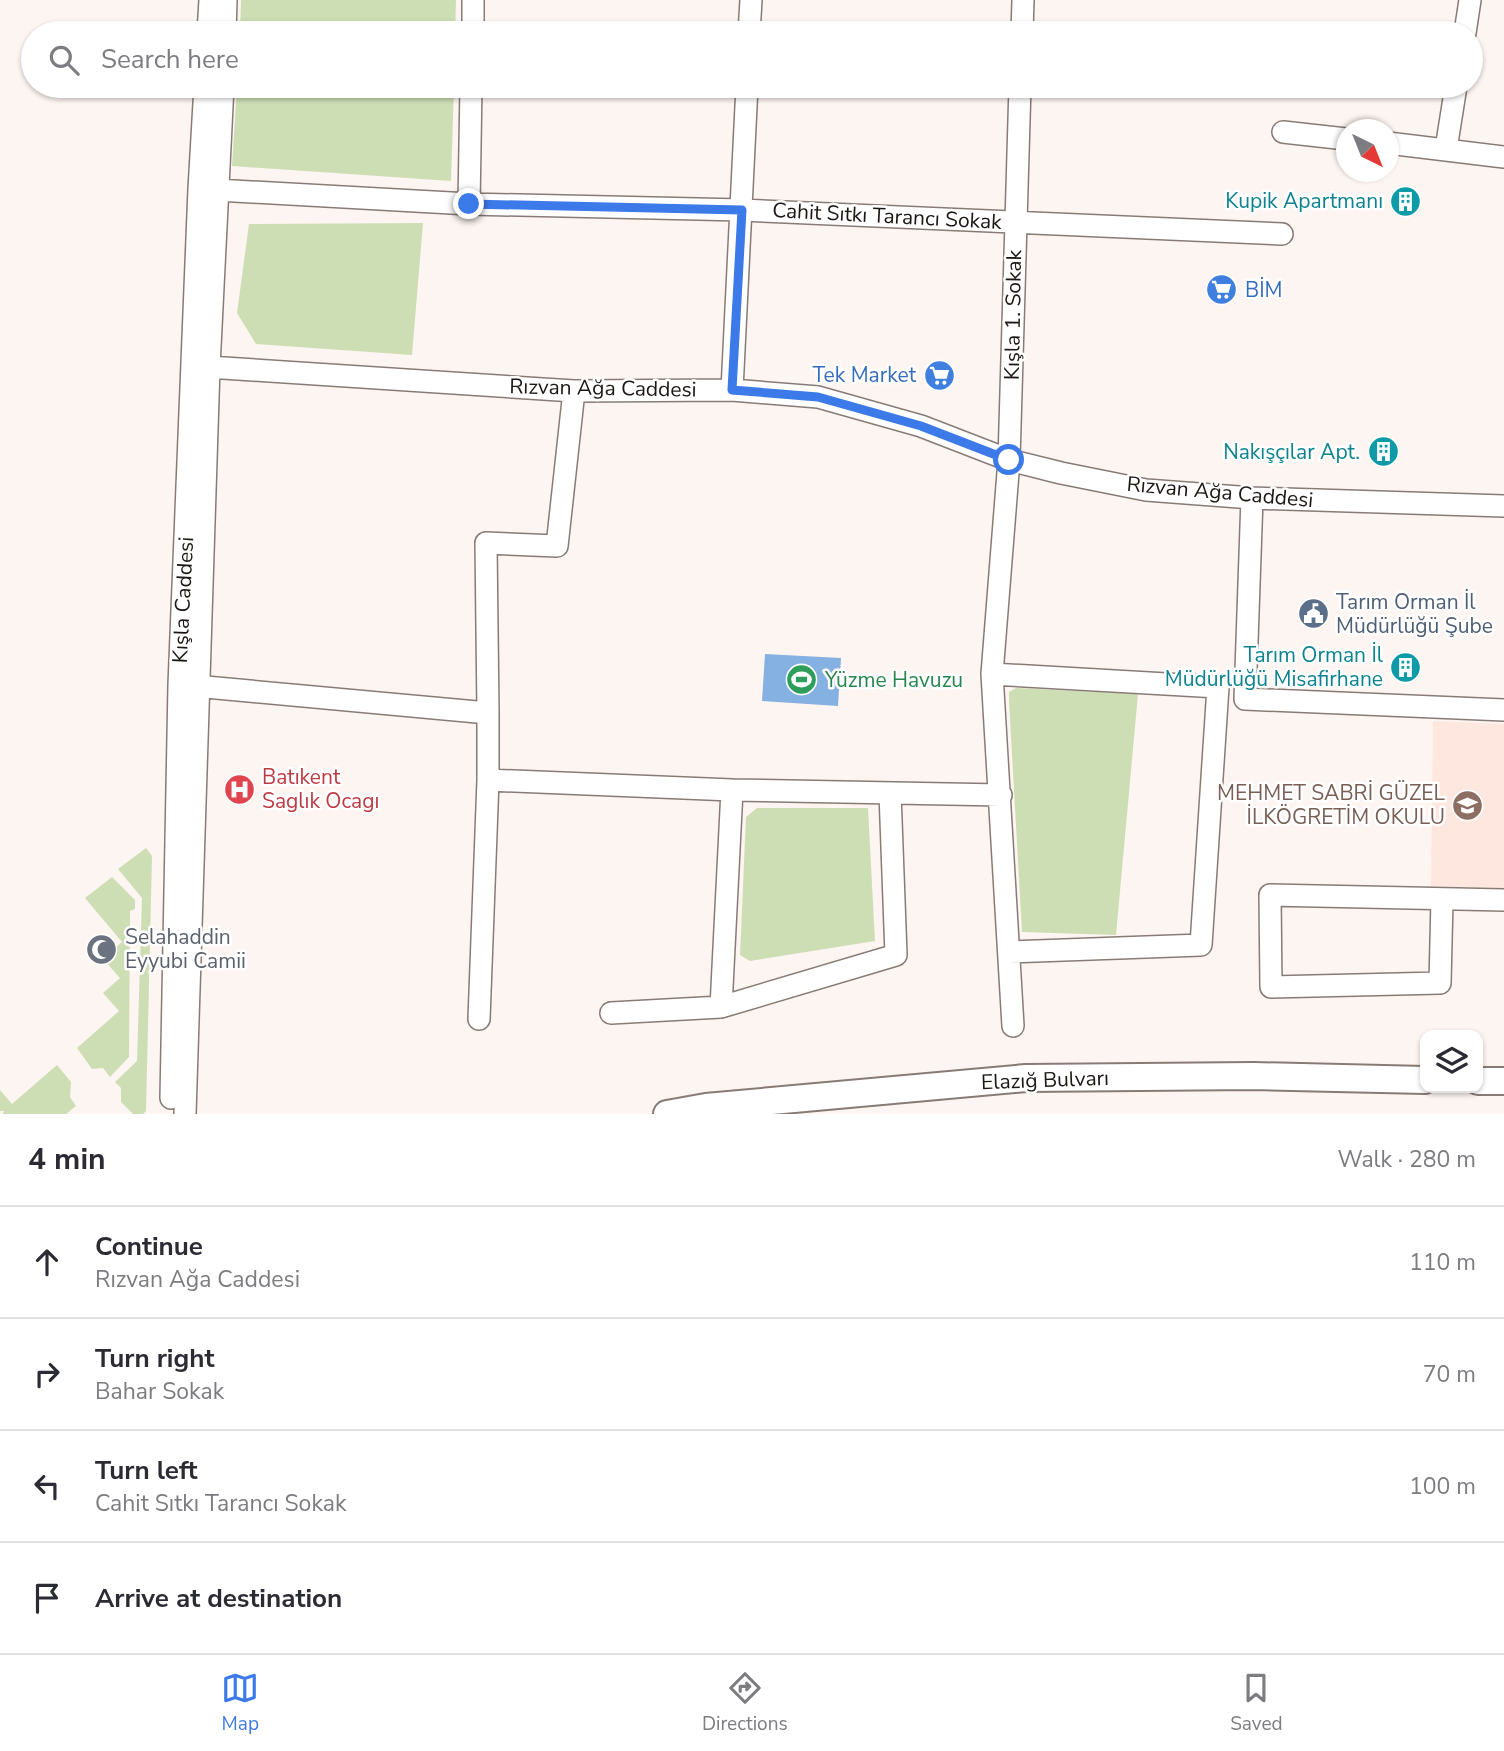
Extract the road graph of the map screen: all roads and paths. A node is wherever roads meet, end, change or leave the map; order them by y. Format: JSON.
{"nodes":[{"id":1,"x":210,"y":0,"type":"edge"},
{"id":2,"x":226,"y":0,"type":"edge"},
{"id":3,"x":473,"y":0,"type":"edge"},
{"id":4,"x":751,"y":0,"type":"edge"},
{"id":5,"x":1023,"y":0,"type":"edge"},
{"id":6,"x":1470,"y":0,"type":"edge"},
{"id":7,"x":209,"y":21,"type":"edge"},
{"id":8,"x":225,"y":21,"type":"edge"},
{"id":9,"x":473,"y":21,"type":"edge"},
{"id":10,"x":750,"y":21,"type":"edge"},
{"id":11,"x":1022,"y":21,"type":"edge"},
{"id":12,"x":1467,"y":21,"type":"edge"},
{"id":13,"x":205,"y":98,"type":"edge"},
{"id":14,"x":221,"y":98,"type":"edge"},
{"id":15,"x":471,"y":98,"type":"edge"},
{"id":16,"x":747,"y":98,"type":"edge"},
{"id":17,"x":1020,"y":98,"type":"edge"},
{"id":18,"x":1454,"y":98,"type":"edge"},
{"id":19,"x":1283,"y":132,"type":"dead end"},
{"id":20,"x":1336,"y":138,"type":"edge"},
{"id":21,"x":1399,"y":144,"type":"edge"},
{"id":22,"x":1446,"y":149,"type":"junction"},
{"id":23,"x":1504,"y":157,"type":"edge"},
{"id":24,"x":208,"y":189,"type":"junction"},
{"id":25,"x":469,"y":204,"type":"junction"},
{"id":26,"x":742,"y":210,"type":"junction"},
{"id":27,"x":1016,"y":222,"type":"junction"},
{"id":28,"x":1282,"y":234,"type":"dead end"},
{"id":29,"x":201,"y":366,"type":"junction"},
{"id":30,"x":732,"y":390,"type":"junction"},
{"id":31,"x":574,"y":391,"type":"junction"},
{"id":32,"x":1009,"y":460,"type":"junction"},
{"id":33,"x":1252,"y":498,"type":"junction"},
{"id":34,"x":1504,"y":506,"type":"edge"},
{"id":35,"x":992,"y":674,"type":"junction"},
{"id":36,"x":188,"y":686,"type":"junction"},
{"id":37,"x":1504,"y":710,"type":"edge"},
{"id":38,"x":488,"y":713,"type":"junction"},
{"id":39,"x":488,"y":780,"type":"junction"},
{"id":40,"x":732,"y":790,"type":"junction"},
{"id":41,"x":890,"y":793,"type":"junction"},
{"id":42,"x":1001,"y":795,"type":"junction"},
{"id":43,"x":1442,"y":900,"type":"junction"},
{"id":44,"x":1504,"y":900,"type":"edge"},
{"id":45,"x":1010,"y":952,"type":"junction"},
{"id":46,"x":720,"y":1007,"type":"junction"},
{"id":47,"x":611,"y":1013,"type":"dead end"},
{"id":48,"x":479,"y":1019,"type":"dead end"},
{"id":49,"x":1013,"y":1026,"type":"dead end"},
{"id":50,"x":1420,"y":1080,"type":"edge"},
{"id":51,"x":1483,"y":1081,"type":"edge"},
{"id":52,"x":1504,"y":1081,"type":"edge"},
{"id":53,"x":168,"y":1108,"type":"edge"},
{"id":54,"x":185,"y":1114,"type":"edge"},
{"id":55,"x":667,"y":1114,"type":"edge"}],
"edges":[{"from":1,"to":7,"type":"street"},
{"from":2,"to":8,"type":"street"},
{"from":3,"to":9,"type":"street"},
{"from":4,"to":10,"type":"street"},
{"from":5,"to":11,"type":"street"},
{"from":6,"to":12,"type":"street"},
{"from":13,"to":24,"type":"street","name":"Kışla Caddesi"},
{"from":14,"to":24,"type":"street"},
{"from":15,"to":25,"type":"street"},
{"from":16,"to":26,"type":"street"},
{"from":17,"to":27,"type":"street","name":"Kışla 1. Sokak"},
{"from":18,"to":22,"type":"street"},
{"from":19,"to":20,"type":"street"},
{"from":21,"to":22,"type":"street"},
{"from":22,"to":23,"type":"street"},
{"from":24,"to":25,"type":"street","name":"Cahit Sıtkı Tarancı Sokak"},
{"from":24,"to":29,"type":"street","name":"Kışla Caddesi"},
{"from":25,"to":26,"type":"street","name":"Cahit Sıtkı Tarancı Sokak"},
{"from":26,"to":27,"type":"street","name":"Cahit Sıtkı Tarancı Sokak"},
{"from":26,"to":30,"type":"street"},
{"from":27,"to":28,"type":"street","name":"Cahit Sıtkı Tarancı Sokak"},
{"from":27,"to":32,"type":"street","name":"Kışla 1. Sokak"},
{"from":29,"to":31,"type":"street","name":"Rızvan Ağa Caddesi"},
{"from":29,"to":36,"type":"street","name":"Kışla Caddesi"},
{"from":30,"to":31,"type":"street","name":"Rızvan Ağa Caddesi"},
{"from":30,"to":32,"type":"street","name":"Rızvan Ağa Caddesi"},
{"from":31,"to":38,"type":"street"},
{"from":32,"to":33,"type":"street","name":"Rızvan Ağa Caddesi"},
{"from":32,"to":35,"type":"street","name":"Kışla 1. Sokak"},
{"from":33,"to":34,"type":"street","name":"Rızvan Ağa Caddesi"},
{"from":33,"to":37,"type":"street"},
{"from":35,"to":42,"type":"street","name":"Kışla 1. Sokak"},
{"from":35,"to":45,"type":"street"},
{"from":36,"to":38,"type":"street"},
{"from":36,"to":53,"type":"street","name":"Kışla Caddesi"},
{"from":36,"to":54,"type":"street"},
{"from":38,"to":39,"type":"street"},
{"from":39,"to":40,"type":"street"},
{"from":39,"to":48,"type":"street"},
{"from":40,"to":41,"type":"street"},
{"from":40,"to":46,"type":"street"},
{"from":41,"to":42,"type":"street"},
{"from":41,"to":46,"type":"street"},
{"from":42,"to":45,"type":"street","name":"Kışla 1. Sokak"},
{"from":43,"to":43,"type":"street"},
{"from":43,"to":44,"type":"street"},
{"from":45,"to":49,"type":"street","name":"Kışla 1. Sokak"},
{"from":46,"to":47,"type":"street"},
{"from":50,"to":55,"type":"main road","name":"Elazığ Bulvarı"},
{"from":51,"to":52,"type":"main road"}]}
